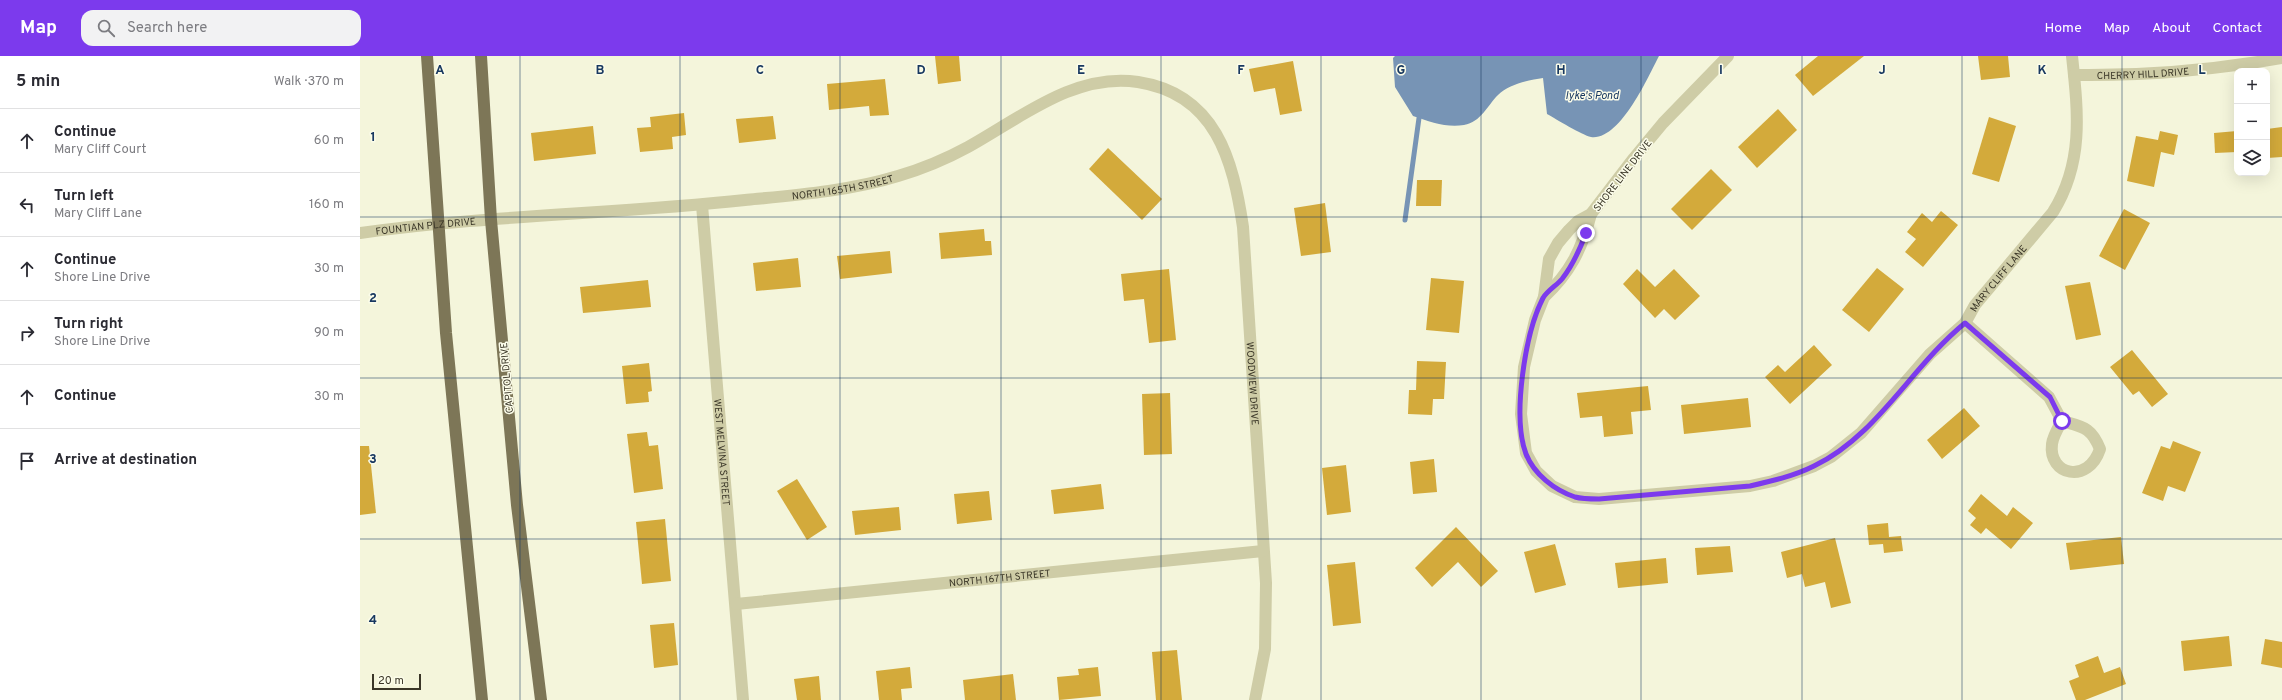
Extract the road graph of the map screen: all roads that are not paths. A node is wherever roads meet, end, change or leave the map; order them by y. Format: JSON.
{"nodes":[{"id":1,"x":427,"y":56,"type":"edge"},
{"id":2,"x":481,"y":56,"type":"edge"},
{"id":3,"x":1728,"y":56,"type":"edge"},
{"id":4,"x":2072,"y":56,"type":"edge"},
{"id":5,"x":2282,"y":58,"type":"edge"},
{"id":6,"x":2074,"y":75,"type":"junction"},
{"id":7,"x":1171,"y":92,"type":"joint"},
{"id":8,"x":702,"y":205,"type":"junction"},
{"id":9,"x":1592,"y":214,"type":"junction"},
{"id":10,"x":491,"y":220,"type":"junction"},
{"id":11,"x":438,"y":224,"type":"junction"},
{"id":12,"x":360,"y":233,"type":"edge"},
{"id":13,"x":1544,"y":297,"type":"junction"},
{"id":14,"x":1965,"y":323,"type":"junction"},
{"id":15,"x":2062,"y":421,"type":"junction"},
{"id":16,"x":1644,"y":495,"type":"joint"},
{"id":17,"x":1263,"y":551,"type":"junction"},
{"id":18,"x":736,"y":604,"type":"junction"},
{"id":19,"x":482,"y":700,"type":"edge"},
{"id":20,"x":541,"y":700,"type":"edge"},
{"id":21,"x":743,"y":700,"type":"edge"},
{"id":22,"x":1255,"y":700,"type":"edge"}],
"edges":[{"from":1,"to":11,"type":"main road"},
{"from":2,"to":10,"type":"main road","name":"CAPITOL DRIVE"},
{"from":3,"to":9,"type":"street","name":"SHORE LINE DRIVE"},
{"from":4,"to":6,"type":"street","name":"MARY CLIFF LANE"},
{"from":5,"to":6,"type":"street","name":"CHERRY HILL DRIVE"},
{"from":6,"to":14,"type":"street","name":"MARY CLIFF LANE"},
{"from":7,"to":8,"type":"street","name":"NORTH 165TH STREET"},
{"from":7,"to":17,"type":"street","name":"WOODVIEW DRIVE"},
{"from":8,"to":10,"type":"street","name":"NORTH 165TH STREET"},
{"from":8,"to":18,"type":"street","name":"WEST MELVINA STREET"},
{"from":9,"to":13,"type":"street"},
{"from":9,"to":13,"type":"street","name":"SHORE LINE DRIVE"},
{"from":10,"to":11,"type":"street","name":"FOUNTIAN PLZ DRIVE"},
{"from":10,"to":20,"type":"main road","name":"CAPITOL DRIVE"},
{"from":11,"to":12,"type":"street","name":"FOUNTIAN PLZ DRIVE"},
{"from":11,"to":19,"type":"main road"},
{"from":13,"to":16,"type":"street","name":"SHORE LINE DRIVE"},
{"from":14,"to":15,"type":"street"},
{"from":14,"to":16,"type":"street","name":"MARY CLIFF LANE"},
{"from":15,"to":15,"type":"street"},
{"from":17,"to":18,"type":"street","name":"NORTH 167TH STREET"},
{"from":17,"to":22,"type":"street","name":"WOODVIEW DRIVE"},
{"from":18,"to":21,"type":"street","name":"WEST MELVINA STREET"}]}
